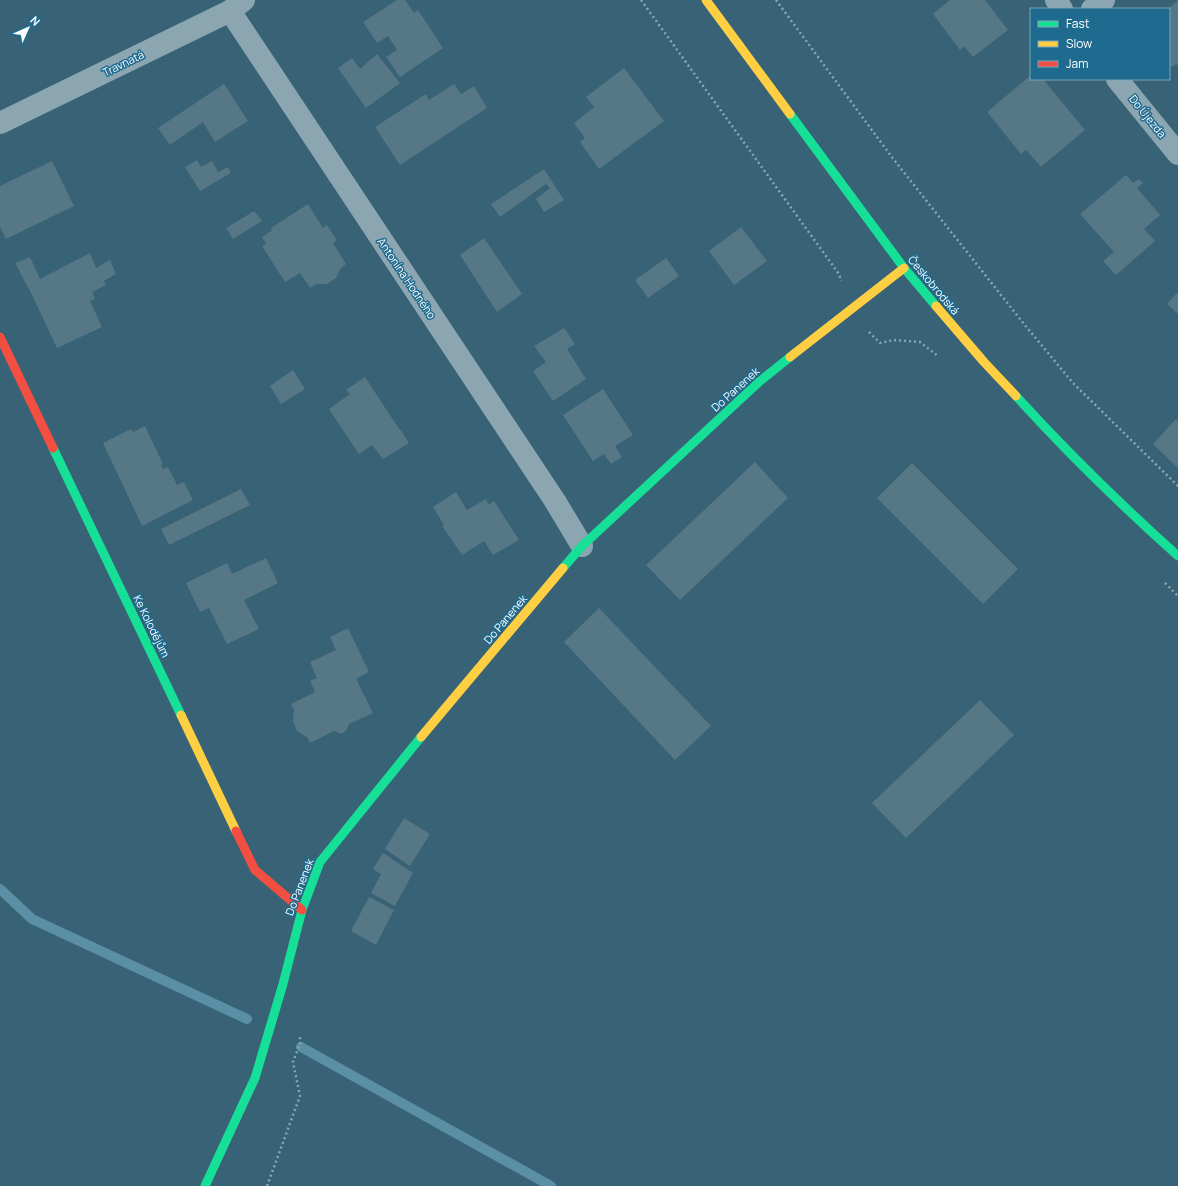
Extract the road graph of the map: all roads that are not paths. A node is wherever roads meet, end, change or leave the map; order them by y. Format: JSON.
{"nodes":[{"id":1,"x":706,"y":0,"type":"edge"},
{"id":2,"x":1104,"y":0,"type":"edge"},
{"id":3,"x":237,"y":5,"type":"edge"},
{"id":4,"x":1093,"y":8,"type":"edge"},
{"id":5,"x":1119,"y":80,"type":"edge"},
{"id":6,"x":0,"y":123,"type":"edge"},
{"id":7,"x":1178,"y":154,"type":"edge"},
{"id":8,"x":904,"y":268,"type":"junction"},
{"id":9,"x":0,"y":337,"type":"edge"},
{"id":10,"x":582,"y":546,"type":"junction"},
{"id":11,"x":1178,"y":556,"type":"edge"},
{"id":12,"x":302,"y":910,"type":"junction"},
{"id":13,"x":205,"y":1186,"type":"edge"}],
"edges":[{"from":1,"to":8,"type":"street","name":"Českobrodská"},
{"from":2,"to":4,"type":"street"},
{"from":3,"to":6,"type":"street","name":"Travnatá"},
{"from":3,"to":10,"type":"street","name":"Antonína Hodného"},
{"from":5,"to":7,"type":"street","name":"Do Újezda"},
{"from":8,"to":10,"type":"street","name":"Do Panenek"},
{"from":8,"to":11,"type":"street","name":"Českobrodská"},
{"from":9,"to":12,"type":"street","name":"Ke Kolodějům"},
{"from":10,"to":12,"type":"street","name":"Do Panenek"},
{"from":12,"to":13,"type":"street","name":"Do Panenek"}]}
